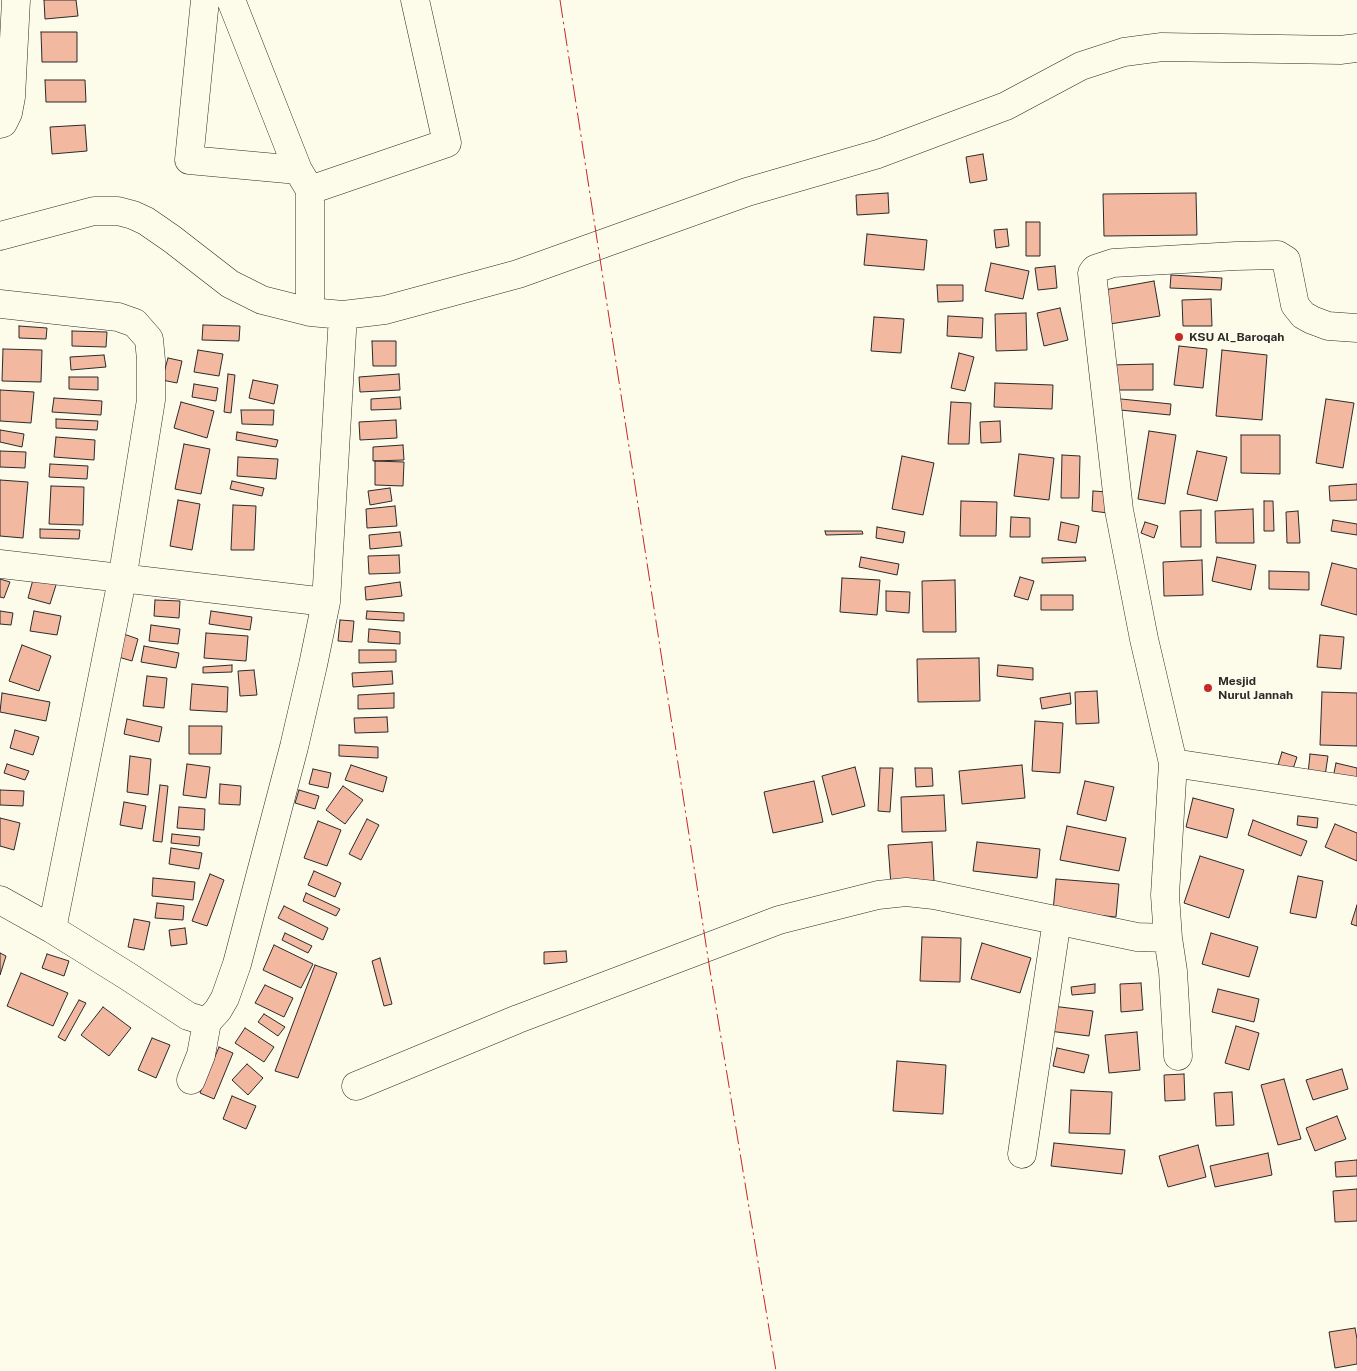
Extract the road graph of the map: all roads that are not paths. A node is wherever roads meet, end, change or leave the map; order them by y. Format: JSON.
{"nodes":[{"id":1,"x":16,"y":0,"type":"edge"},
{"id":2,"x":205,"y":0,"type":"edge"},
{"id":3,"x":232,"y":0,"type":"edge"},
{"id":4,"x":415,"y":0,"type":"edge"},
{"id":5,"x":1357,"y":48,"type":"edge"},
{"id":6,"x":0,"y":124,"type":"edge"},
{"id":7,"x":304,"y":180,"type":"junction"},
{"id":8,"x":0,"y":236,"type":"edge"},
{"id":9,"x":0,"y":304,"type":"edge"},
{"id":10,"x":310,"y":312,"type":"junction"},
{"id":11,"x":343,"y":315,"type":"junction"},
{"id":12,"x":1357,"y":328,"type":"edge"},
{"id":13,"x":0,"y":564,"type":"edge"},
{"id":14,"x":122,"y":580,"type":"junction"},
{"id":15,"x":326,"y":602,"type":"junction"},
{"id":16,"x":1173,"y":763,"type":"junction"},
{"id":17,"x":1357,"y":791,"type":"edge"},
{"id":18,"x":0,"y":900,"type":"edge"},
{"id":19,"x":1057,"y":920,"type":"junction"},
{"id":20,"x":52,"y":929,"type":"junction"},
{"id":21,"x":1168,"y":938,"type":"junction"},
{"id":22,"x":207,"y":1022,"type":"junction"},
{"id":23,"x":1178,"y":1056,"type":"dead end"},
{"id":24,"x":191,"y":1080,"type":"dead end"},
{"id":25,"x":356,"y":1086,"type":"dead end"},
{"id":26,"x":1022,"y":1154,"type":"dead end"}],
"edges":[{"from":1,"to":6,"type":"street"},
{"from":2,"to":7,"type":"street"},
{"from":3,"to":7,"type":"street"},
{"from":4,"to":7,"type":"street"},
{"from":5,"to":11,"type":"street"},
{"from":7,"to":10,"type":"street"},
{"from":8,"to":10,"type":"street"},
{"from":9,"to":14,"type":"street"},
{"from":10,"to":11,"type":"street"},
{"from":11,"to":15,"type":"street"},
{"from":12,"to":16,"type":"street"},
{"from":13,"to":14,"type":"street"},
{"from":14,"to":15,"type":"street"},
{"from":14,"to":20,"type":"street"},
{"from":15,"to":22,"type":"street"},
{"from":16,"to":17,"type":"street"},
{"from":16,"to":21,"type":"street"},
{"from":18,"to":20,"type":"street"},
{"from":19,"to":21,"type":"street"},
{"from":19,"to":25,"type":"street"},
{"from":19,"to":26,"type":"street"},
{"from":20,"to":22,"type":"street"},
{"from":21,"to":23,"type":"street"},
{"from":22,"to":24,"type":"street"}]}
